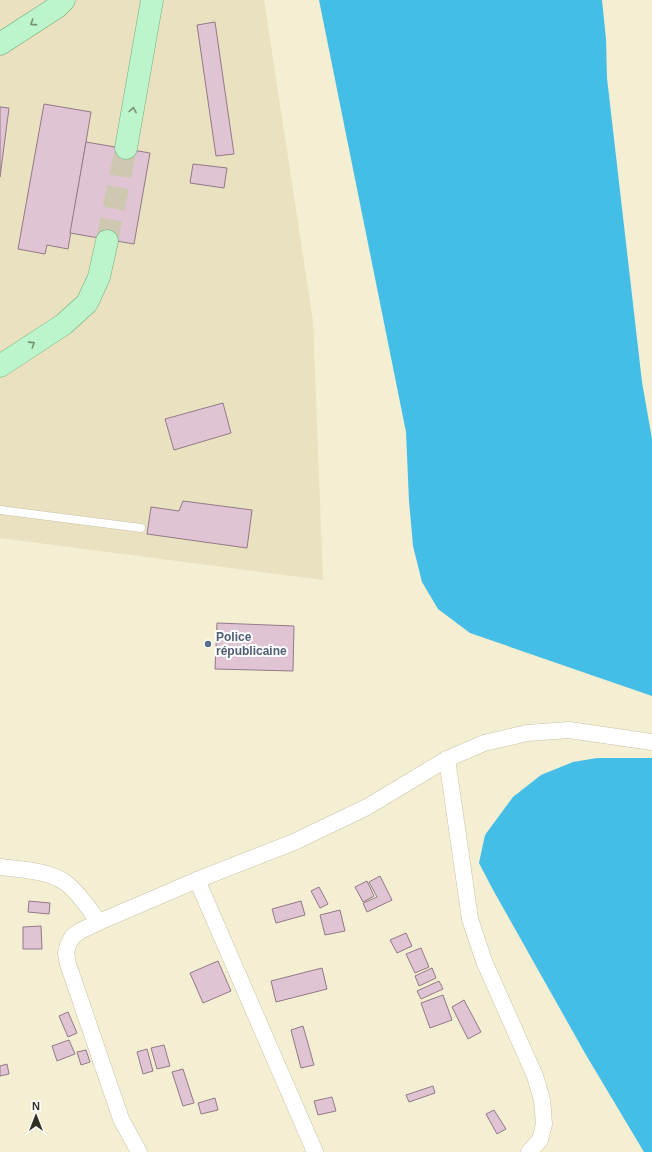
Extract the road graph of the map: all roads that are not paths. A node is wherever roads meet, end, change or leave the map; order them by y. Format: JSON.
{"nodes":[{"id":1,"x":64,"y":0,"type":"edge"},
{"id":2,"x":152,"y":0,"type":"edge"},
{"id":3,"x":0,"y":44,"type":"edge"},
{"id":4,"x":126,"y":148,"type":"tunnel mouth"},
{"id":5,"x":107,"y":241,"type":"tunnel mouth"},
{"id":6,"x":0,"y":366,"type":"edge"},
{"id":7,"x":0,"y":510,"type":"edge"},
{"id":8,"x":141,"y":528,"type":"dead end"},
{"id":9,"x":652,"y":742,"type":"edge"},
{"id":10,"x":447,"y":759,"type":"junction"},
{"id":11,"x":0,"y":867,"type":"edge"},
{"id":12,"x":197,"y":880,"type":"junction"},
{"id":13,"x":98,"y":922,"type":"junction"},
{"id":14,"x":139,"y":1152,"type":"edge"},
{"id":15,"x":315,"y":1152,"type":"edge"},
{"id":16,"x":529,"y":1152,"type":"edge"}],
"edges":[{"from":1,"to":3,"type":"main road","one_way":true},
{"from":4,"to":2,"type":"main road","one_way":true},
{"from":6,"to":5,"type":"main road","one_way":true},
{"from":7,"to":8,"type":"lane"},
{"from":9,"to":10,"type":"street"},
{"from":10,"to":12,"type":"street"},
{"from":10,"to":16,"type":"street"},
{"from":11,"to":13,"type":"street"},
{"from":12,"to":13,"type":"street"},
{"from":12,"to":15,"type":"street"},
{"from":13,"to":14,"type":"street"}]}
